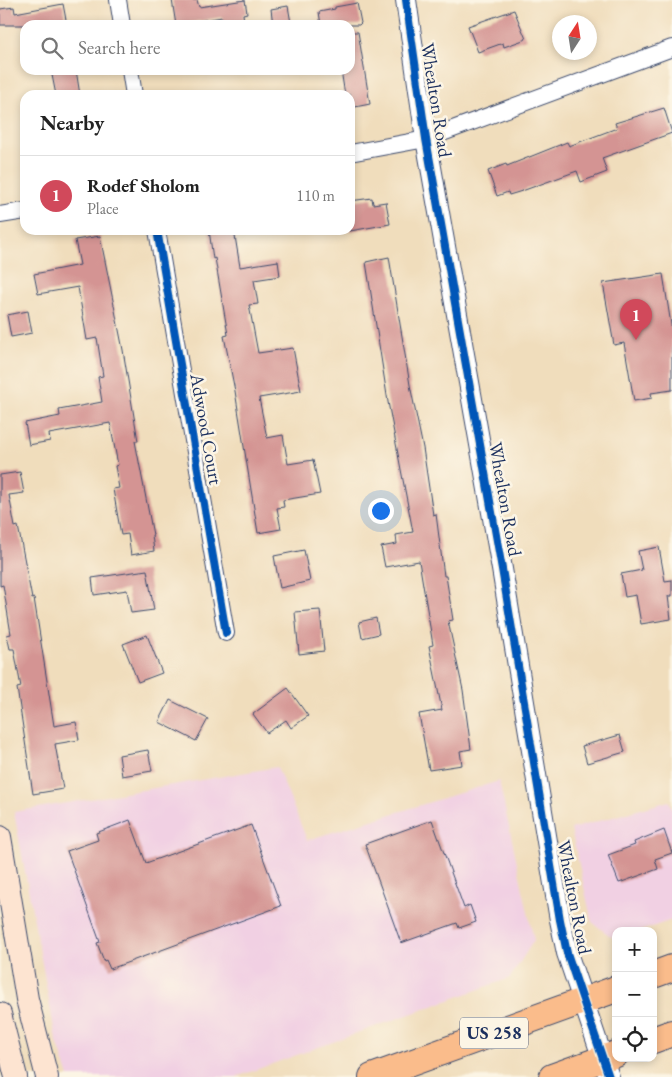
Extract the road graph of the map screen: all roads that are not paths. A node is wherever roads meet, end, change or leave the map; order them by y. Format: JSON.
{"nodes":[{"id":1,"x":118,"y":0,"type":"edge"},
{"id":2,"x":406,"y":0,"type":"edge"},
{"id":3,"x":121,"y":20,"type":"edge"},
{"id":4,"x":672,"y":48,"type":"edge"},
{"id":5,"x":131,"y":75,"type":"edge"},
{"id":6,"x":133,"y":90,"type":"edge"},
{"id":7,"x":426,"y":139,"type":"junction"},
{"id":8,"x":355,"y":152,"type":"edge"},
{"id":9,"x":20,"y":212,"type":"edge"},
{"id":10,"x":0,"y":215,"type":"edge"},
{"id":11,"x":158,"y":235,"type":"edge"},
{"id":12,"x":226,"y":633,"type":"dead end"},
{"id":13,"x":0,"y":843,"type":"edge"},
{"id":14,"x":672,"y":968,"type":"edge"},
{"id":15,"x":657,"y":974,"type":"edge"},
{"id":16,"x":612,"y":990,"type":"edge"},
{"id":17,"x":583,"y":1001,"type":"junction"},
{"id":18,"x":0,"y":1014,"type":"edge"},
{"id":19,"x":672,"y":1033,"type":"edge"},
{"id":20,"x":657,"y":1039,"type":"edge"},
{"id":21,"x":609,"y":1063,"type":"edge"},
{"id":22,"x":16,"y":1077,"type":"edge"},
{"id":23,"x":46,"y":1077,"type":"edge"},
{"id":24,"x":372,"y":1077,"type":"edge"},
{"id":25,"x":552,"y":1077,"type":"edge"}],
"edges":[{"from":1,"to":3,"type":"street"},
{"from":2,"to":7,"type":"street","name":"Whealton Road"},
{"from":4,"to":7,"type":"street"},
{"from":5,"to":6,"type":"street"},
{"from":7,"to":8,"type":"street"},
{"from":7,"to":17,"type":"street","name":"Whealton Road"},
{"from":9,"to":10,"type":"street"},
{"from":11,"to":12,"type":"street","name":"Adwood Court"},
{"from":13,"to":23,"type":"main road"},
{"from":14,"to":15,"type":"highway"},
{"from":16,"to":17,"type":"highway","number":"US 258"},
{"from":17,"to":21,"type":"street","name":"Whealton Road"},
{"from":17,"to":24,"type":"highway","number":"US 258"},
{"from":18,"to":22,"type":"main road"},
{"from":19,"to":20,"type":"highway"},
{"from":21,"to":25,"type":"highway"}]}
